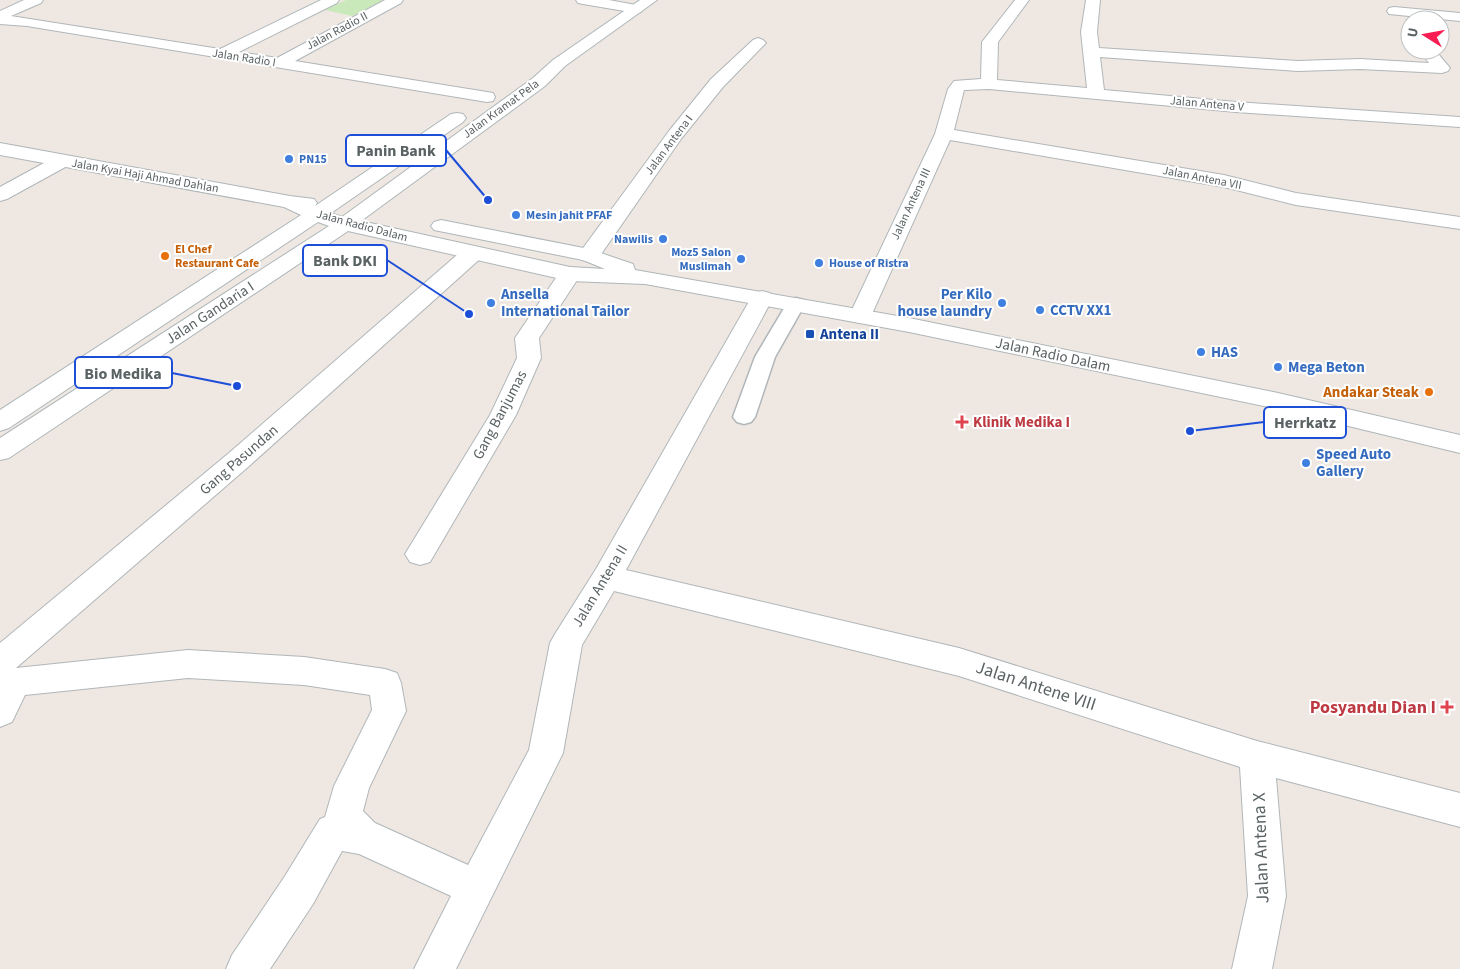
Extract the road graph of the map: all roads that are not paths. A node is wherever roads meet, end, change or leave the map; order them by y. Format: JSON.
{"nodes":[{"id":1,"x":36,"y":0,"type":"edge"},
{"id":2,"x":332,"y":0,"type":"edge"},
{"id":3,"x":396,"y":0,"type":"edge"},
{"id":4,"x":583,"y":0,"type":"edge"},
{"id":5,"x":650,"y":0,"type":"edge"},
{"id":6,"x":1022,"y":0,"type":"edge"},
{"id":7,"x":1093,"y":0,"type":"edge"},
{"id":8,"x":1383,"y":0,"type":"edge"},
{"id":9,"x":636,"y":10,"type":"junction"},
{"id":10,"x":1394,"y":12,"type":"junction"},
{"id":11,"x":0,"y":16,"type":"edge"},
{"id":12,"x":1460,"y":17,"type":"edge"},
{"id":13,"x":0,"y":20,"type":"edge"},
{"id":14,"x":1400,"y":20,"type":"edge"},
{"id":15,"x":27,"y":22,"type":"junction"},
{"id":16,"x":0,"y":35,"type":"edge"},
{"id":17,"x":758,"y":42,"type":"dead end"},
{"id":18,"x":1092,"y":52,"type":"junction"},
{"id":19,"x":222,"y":54,"type":"junction"},
{"id":20,"x":1435,"y":60,"type":"edge"},
{"id":21,"x":279,"y":63,"type":"junction"},
{"id":22,"x":559,"y":63,"type":"junction"},
{"id":23,"x":989,"y":84,"type":"junction"},
{"id":24,"x":956,"y":89,"type":"joint"},
{"id":25,"x":1096,"y":94,"type":"junction"},
{"id":26,"x":487,"y":98,"type":"junction"},
{"id":27,"x":1460,"y":122,"type":"edge"},
{"id":28,"x":944,"y":134,"type":"junction"},
{"id":29,"x":0,"y":149,"type":"edge"},
{"id":30,"x":62,"y":161,"type":"junction"},
{"id":31,"x":0,"y":195,"type":"edge"},
{"id":32,"x":290,"y":202,"type":"joint"},
{"id":33,"x":322,"y":210,"type":"junction"},
{"id":34,"x":363,"y":210,"type":"junction"},
{"id":35,"x":1460,"y":223,"type":"edge"},
{"id":36,"x":345,"y":224,"type":"junction"},
{"id":37,"x":473,"y":253,"type":"junction"},
{"id":38,"x":589,"y":255,"type":"junction"},
{"id":39,"x":570,"y":274,"type":"junction"},
{"id":40,"x":645,"y":277,"type":"junction"},
{"id":41,"x":762,"y":298,"type":"junction"},
{"id":42,"x":796,"y":304,"type":"junction"},
{"id":43,"x":860,"y":316,"type":"junction"},
{"id":44,"x":744,"y":418,"type":"dead end"},
{"id":45,"x":0,"y":422,"type":"edge"},
{"id":46,"x":1460,"y":444,"type":"edge"},
{"id":47,"x":0,"y":451,"type":"edge"},
{"id":48,"x":420,"y":554,"type":"dead end"},
{"id":49,"x":607,"y":577,"type":"junction"},
{"id":50,"x":5,"y":674,"type":"edge"},
{"id":51,"x":0,"y":712,"type":"edge"},
{"id":52,"x":1257,"y":757,"type":"junction"},
{"id":53,"x":1460,"y":810,"type":"edge"},
{"id":54,"x":362,"y":836,"type":"junction"},
{"id":55,"x":476,"y":888,"type":"junction"},
{"id":56,"x":246,"y":969,"type":"edge"},
{"id":57,"x":434,"y":969,"type":"edge"},
{"id":58,"x":1252,"y":969,"type":"edge"}],
"edges":[{"from":1,"to":11,"type":"street"},
{"from":2,"to":19,"type":"street"},
{"from":3,"to":21,"type":"street","name":"Jalan Radio II"},
{"from":4,"to":9,"type":"street"},
{"from":5,"to":9,"type":"street","name":"Jalan Kramat Pela"},
{"from":6,"to":23,"type":"street"},
{"from":7,"to":18,"type":"street"},
{"from":8,"to":10,"type":"street"},
{"from":9,"to":22,"type":"street","name":"Jalan Kramat Pela"},
{"from":10,"to":12,"type":"street"},
{"from":10,"to":14,"type":"street"},
{"from":13,"to":15,"type":"street","name":"Jalan Radio I"},
{"from":15,"to":16,"type":"street"},
{"from":15,"to":19,"type":"street","name":"Jalan Radio I"},
{"from":17,"to":38,"type":"street","name":"Jalan Antena I"},
{"from":18,"to":20,"type":"street"},
{"from":18,"to":25,"type":"street"},
{"from":19,"to":21,"type":"street","name":"Jalan Radio I"},
{"from":21,"to":26,"type":"street","name":"Jalan Radio I"},
{"from":22,"to":26,"type":"street","name":"Jalan Kramat Pela"},
{"from":22,"to":34,"type":"street","name":"Jalan Kramat Pela"},
{"from":23,"to":24,"type":"street","name":"Jalan Antena V"},
{"from":23,"to":25,"type":"street","name":"Jalan Antena V"},
{"from":24,"to":28,"type":"street","name":"Jalan Antena III"},
{"from":25,"to":27,"type":"street","name":"Jalan Antena V"},
{"from":26,"to":33,"type":"street","name":"Jalan Kramat Pela"},
{"from":28,"to":35,"type":"street","name":"Jalan Antena VII"},
{"from":28,"to":43,"type":"street","name":"Jalan Antena III"},
{"from":29,"to":30,"type":"street","name":"Jalan Kyai Haji Ahmad Dahlan"},
{"from":30,"to":31,"type":"street"},
{"from":30,"to":32,"type":"street","name":"Jalan Kyai Haji Ahmad Dahlan"},
{"from":32,"to":33,"type":"street","name":"Jalan Radio Dalam"},
{"from":33,"to":34,"type":"street","name":"Jalan Radio Dalam"},
{"from":33,"to":36,"type":"street","name":"Jalan Radio Dalam"},
{"from":33,"to":45,"type":"street","name":"Jalan Gandaria I"},
{"from":34,"to":36,"type":"street","name":"Jalan Kramat Pela"},
{"from":34,"to":38,"type":"street","name":"Jalan Radio Dalam"},
{"from":36,"to":37,"type":"street","name":"Jalan Radio Dalam"},
{"from":36,"to":47,"type":"street","name":"Jalan Gandaria I"},
{"from":37,"to":39,"type":"street","name":"Jalan Radio Dalam"},
{"from":37,"to":50,"type":"street","name":"Gang Pasundan"},
{"from":38,"to":40,"type":"street","name":"Jalan Radio Dalam"},
{"from":39,"to":40,"type":"street","name":"Jalan Radio Dalam"},
{"from":39,"to":48,"type":"street","name":"Gang Banjumas"},
{"from":40,"to":41,"type":"street","name":"Jalan Radio Dalam"},
{"from":41,"to":42,"type":"street","name":"Jalan Radio Dalam"},
{"from":41,"to":49,"type":"street","name":"Jalan Antena II"},
{"from":42,"to":43,"type":"street","name":"Jalan Radio Dalam"},
{"from":42,"to":44,"type":"lane"},
{"from":43,"to":46,"type":"street","name":"Jalan Radio Dalam"},
{"from":49,"to":52,"type":"street","name":"Jalan Antene VIII"},
{"from":49,"to":55,"type":"street","name":"Jalan Antena II"},
{"from":50,"to":51,"type":"street"},
{"from":50,"to":54,"type":"street"},
{"from":52,"to":53,"type":"street","name":"Jalan Antene VIII"},
{"from":52,"to":58,"type":"street","name":"Jalan Antena X"},
{"from":54,"to":55,"type":"street"},
{"from":54,"to":56,"type":"street"},
{"from":55,"to":57,"type":"street","name":"Jalan Antena II"}]}
